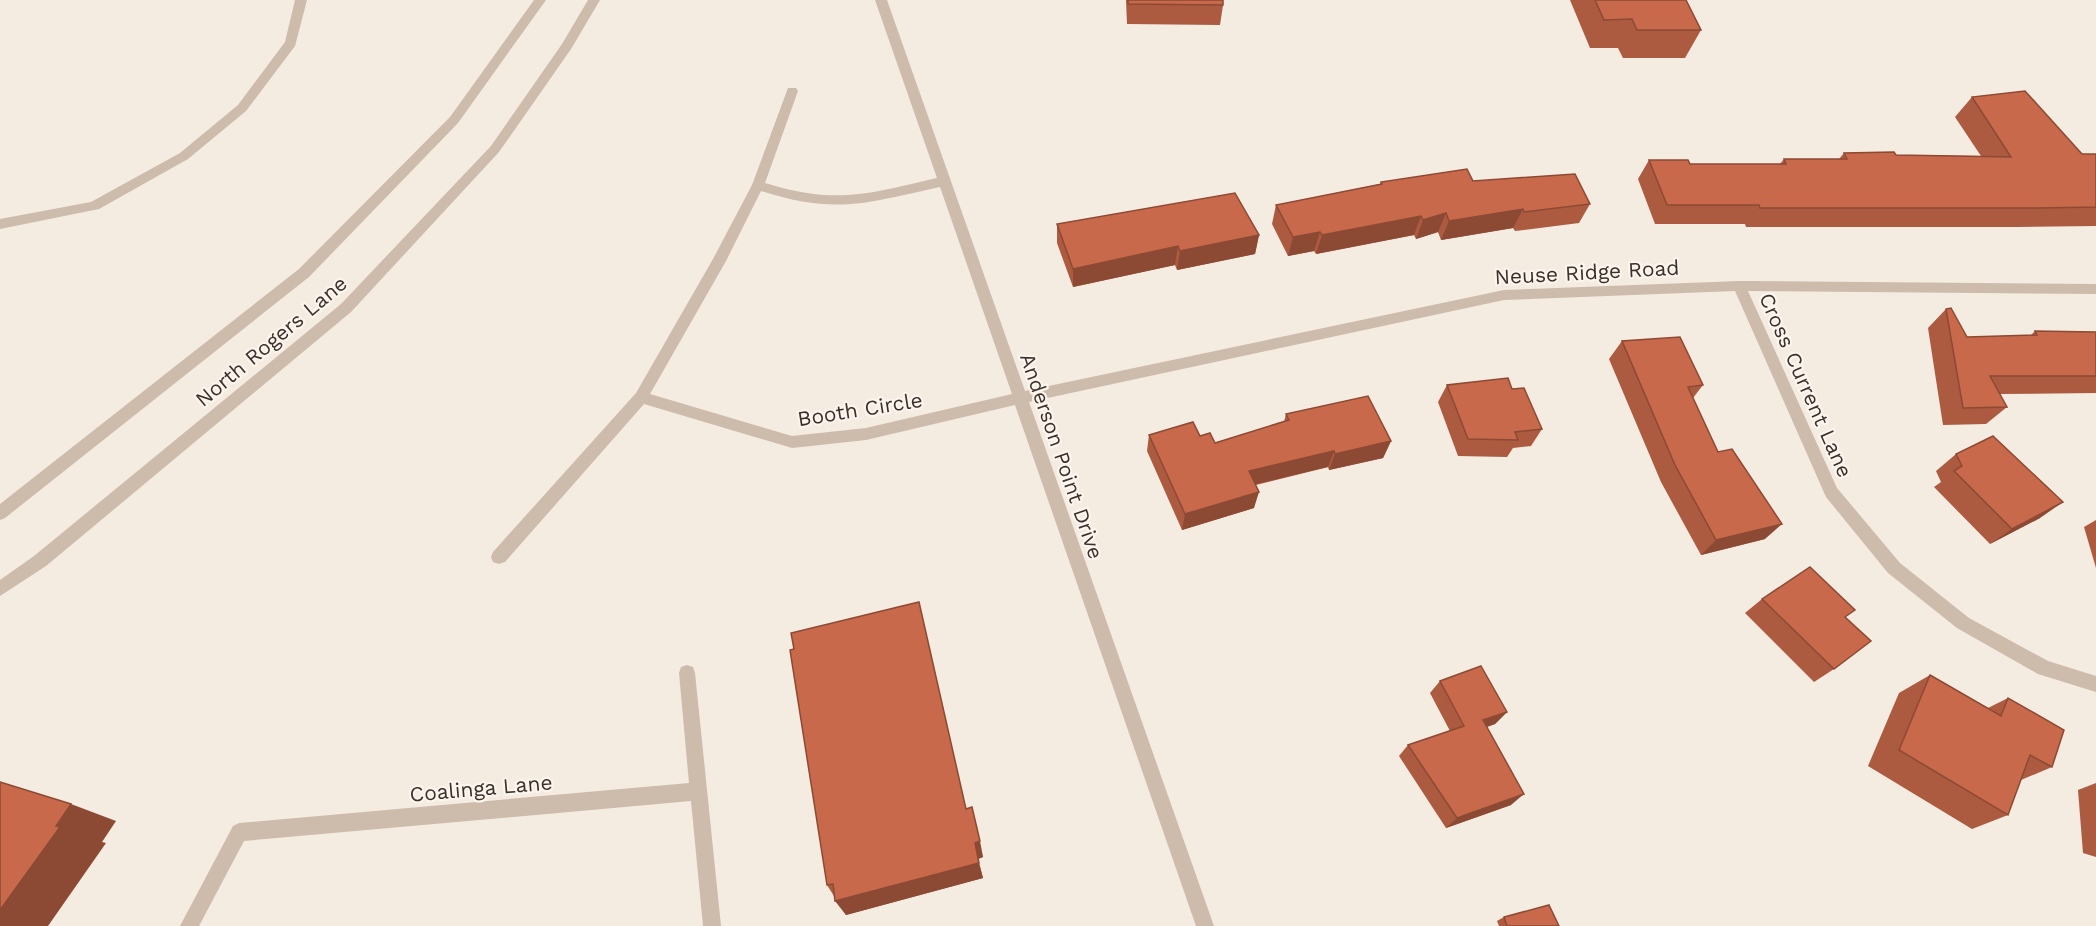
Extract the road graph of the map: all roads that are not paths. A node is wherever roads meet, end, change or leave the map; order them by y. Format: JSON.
{"nodes":[{"id":1,"x":301,"y":0,"type":"edge"},
{"id":2,"x":540,"y":0,"type":"edge"},
{"id":3,"x":594,"y":0,"type":"edge"},
{"id":4,"x":881,"y":0,"type":"edge"},
{"id":5,"x":792,"y":91,"type":"dead end"},
{"id":6,"x":944,"y":181,"type":"junction"},
{"id":7,"x":758,"y":185,"type":"junction"},
{"id":8,"x":0,"y":224,"type":"edge"},
{"id":9,"x":1739,"y":286,"type":"junction"},
{"id":10,"x":2096,"y":289,"type":"edge"},
{"id":11,"x":641,"y":397,"type":"junction"},
{"id":12,"x":1019,"y":398,"type":"junction"},
{"id":13,"x":0,"y":513,"type":"edge"},
{"id":14,"x":499,"y":556,"type":"dead end"},
{"id":15,"x":0,"y":589,"type":"edge"},
{"id":16,"x":687,"y":673,"type":"dead end"},
{"id":17,"x":2096,"y":684,"type":"edge"},
{"id":18,"x":699,"y":791,"type":"junction"},
{"id":19,"x":189,"y":926,"type":"edge"},
{"id":20,"x":712,"y":926,"type":"edge"},
{"id":21,"x":1205,"y":926,"type":"edge"}],
"edges":[{"from":1,"to":8,"type":"street"},
{"from":2,"to":13,"type":"street","name":"North Rogers Lane"},
{"from":3,"to":15,"type":"street","name":"North Rogers Lane"},
{"from":4,"to":6,"type":"street","name":"Anderson Point Drive"},
{"from":5,"to":7,"type":"street"},
{"from":6,"to":7,"type":"street"},
{"from":6,"to":12,"type":"street","name":"Anderson Point Drive"},
{"from":7,"to":11,"type":"street"},
{"from":9,"to":10,"type":"street","name":"Neuse Ridge Road"},
{"from":9,"to":12,"type":"street","name":"Neuse Ridge Road"},
{"from":9,"to":17,"type":"street","name":"Cross Current Lane"},
{"from":11,"to":12,"type":"street","name":"Booth Circle"},
{"from":11,"to":14,"type":"street"},
{"from":12,"to":21,"type":"street","name":"Anderson Point Drive"},
{"from":16,"to":18,"type":"street"},
{"from":18,"to":19,"type":"street","name":"Coalinga Lane"},
{"from":18,"to":20,"type":"street"}]}
